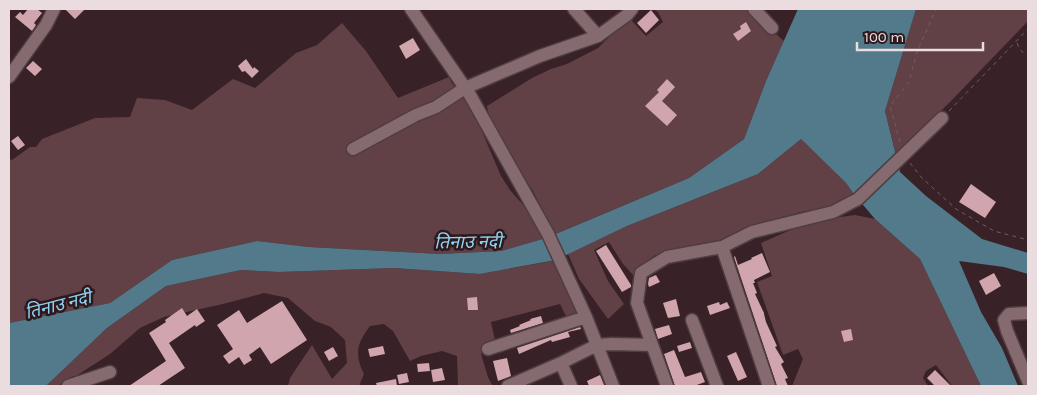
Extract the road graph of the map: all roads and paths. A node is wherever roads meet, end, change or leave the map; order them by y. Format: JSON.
{"nodes":[{"id":1,"x":54,"y":9,"type":"edge"},
{"id":2,"x":411,"y":9,"type":"edge"},
{"id":3,"x":574,"y":9,"type":"edge"},
{"id":4,"x":632,"y":9,"type":"edge"},
{"id":5,"x":754,"y":9,"type":"edge"},
{"id":6,"x":936,"y":9,"type":"edge"},
{"id":7,"x":772,"y":28,"type":"dead end"},
{"id":8,"x":1028,"y":29,"type":"edge"},
{"id":9,"x":598,"y":36,"type":"junction"},
{"id":10,"x":1016,"y":42,"type":"junction"},
{"id":11,"x":1028,"y":56,"type":"edge"},
{"id":12,"x":9,"y":77,"type":"edge"},
{"id":13,"x":466,"y":88,"type":"junction"},
{"id":14,"x":942,"y":118,"type":"joint"},
{"id":15,"x":353,"y":149,"type":"dead end"},
{"id":16,"x":904,"y":156,"type":"junction"},
{"id":17,"x":1028,"y":240,"type":"edge"},
{"id":18,"x":722,"y":247,"type":"junction"},
{"id":19,"x":1028,"y":313,"type":"edge"},
{"id":20,"x":586,"y":317,"type":"junction"},
{"id":21,"x":692,"y":320,"type":"dead end"},
{"id":22,"x":597,"y":345,"type":"junction"},
{"id":23,"x":652,"y":345,"type":"junction"},
{"id":24,"x":488,"y":349,"type":"dead end"},
{"id":25,"x":562,"y":363,"type":"junction"},
{"id":26,"x":110,"y":372,"type":"dead end"},
{"id":27,"x":1028,"y":381,"type":"edge"},
{"id":28,"x":68,"y":386,"type":"edge"},
{"id":29,"x":508,"y":386,"type":"edge"},
{"id":30,"x":571,"y":386,"type":"edge"},
{"id":31,"x":613,"y":386,"type":"edge"},
{"id":32,"x":667,"y":386,"type":"edge"},
{"id":33,"x":717,"y":386,"type":"edge"},
{"id":34,"x":769,"y":386,"type":"edge"}],
"edges":[{"from":1,"to":12,"type":"street"},
{"from":2,"to":13,"type":"street"},
{"from":3,"to":9,"type":"street"},
{"from":4,"to":9,"type":"street"},
{"from":5,"to":7,"type":"street"},
{"from":6,"to":16,"type":"path"},
{"from":8,"to":10,"type":"path"},
{"from":9,"to":13,"type":"street"},
{"from":10,"to":11,"type":"path"},
{"from":10,"to":14,"type":"path"},
{"from":13,"to":15,"type":"street"},
{"from":13,"to":20,"type":"street"},
{"from":14,"to":16,"type":"street"},
{"from":16,"to":17,"type":"path"},
{"from":16,"to":18,"type":"street"},
{"from":18,"to":23,"type":"street"},
{"from":18,"to":34,"type":"street"},
{"from":19,"to":27,"type":"street"},
{"from":20,"to":22,"type":"street"},
{"from":20,"to":24,"type":"street"},
{"from":21,"to":33,"type":"street"},
{"from":22,"to":23,"type":"street"},
{"from":22,"to":25,"type":"street"},
{"from":22,"to":31,"type":"street"},
{"from":23,"to":32,"type":"street"},
{"from":25,"to":29,"type":"street"},
{"from":25,"to":30,"type":"street"},
{"from":26,"to":28,"type":"street"}]}
